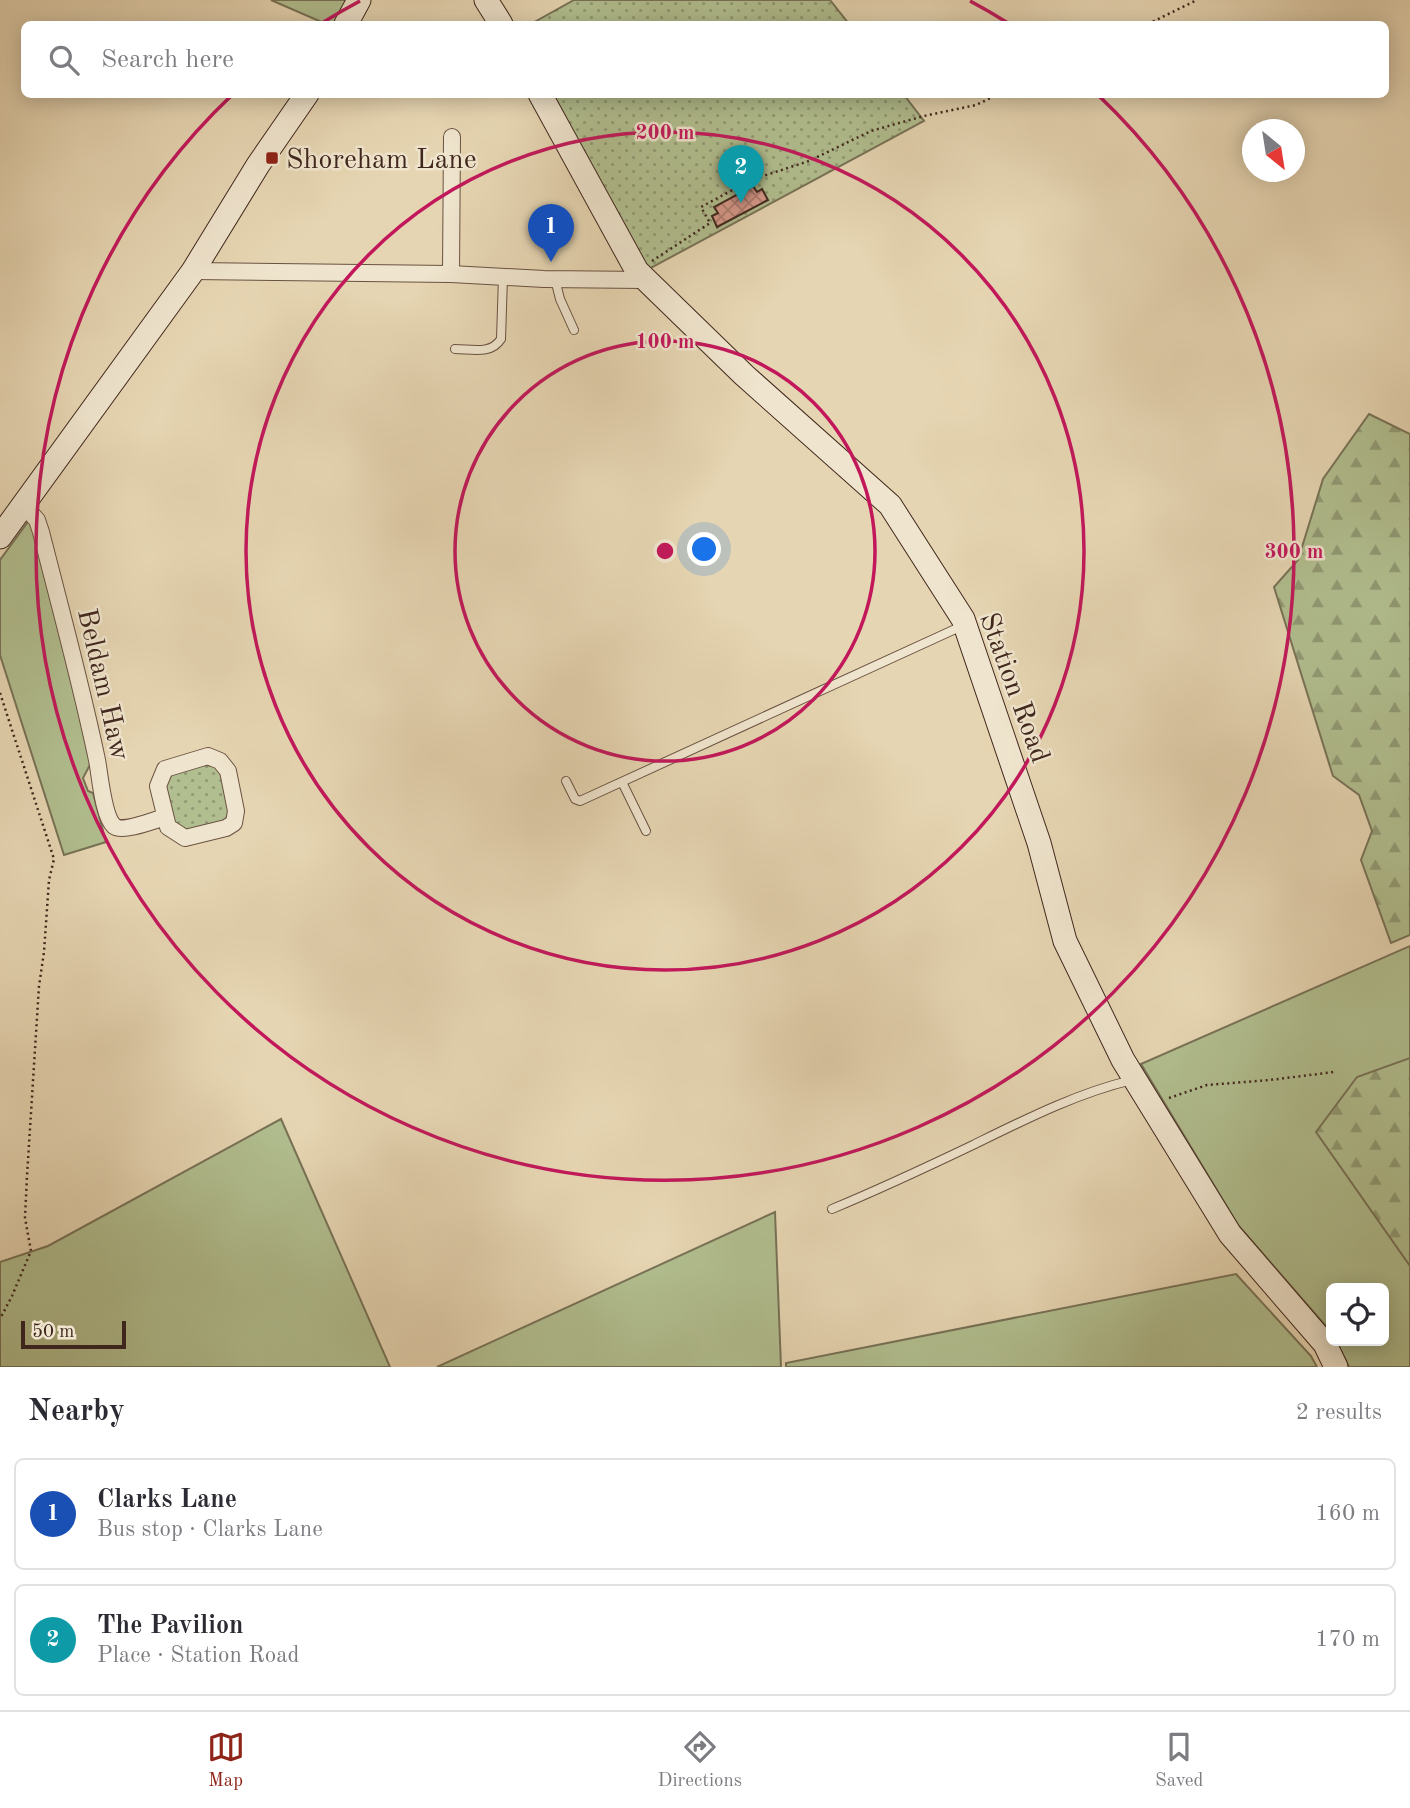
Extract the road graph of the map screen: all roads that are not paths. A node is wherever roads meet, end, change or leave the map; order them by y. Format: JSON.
{"nodes":[{"id":1,"x":359,"y":0,"type":"edge"},
{"id":2,"x":486,"y":0,"type":"edge"},
{"id":3,"x":348,"y":21,"type":"edge"},
{"id":4,"x":499,"y":21,"type":"edge"},
{"id":5,"x":304,"y":98,"type":"edge"},
{"id":6,"x":542,"y":98,"type":"edge"},
{"id":7,"x":452,"y":137,"type":"dead end"},
{"id":8,"x":193,"y":271,"type":"junction"},
{"id":9,"x":451,"y":274,"type":"junction"},
{"id":10,"x":641,"y":276,"type":"junction"},
{"id":11,"x":503,"y":277,"type":"junction"},
{"id":12,"x":555,"y":279,"type":"junction"},
{"id":13,"x":574,"y":330,"type":"dead end"},
{"id":14,"x":454,"y":349,"type":"dead end"},
{"id":15,"x":24,"y":506,"type":"junction"},
{"id":16,"x":0,"y":537,"type":"edge"},
{"id":17,"x":964,"y":625,"type":"junction"},
{"id":18,"x":566,"y":781,"type":"dead end"},
{"id":19,"x":622,"y":782,"type":"junction"},
{"id":20,"x":165,"y":817,"type":"junction"},
{"id":21,"x":646,"y":831,"type":"dead end"},
{"id":22,"x":1135,"y":1079,"type":"junction"},
{"id":23,"x":832,"y":1209,"type":"dead end"},
{"id":24,"x":1336,"y":1367,"type":"edge"}],
"edges":[{"from":1,"to":3,"type":"street"},
{"from":2,"to":4,"type":"street"},
{"from":5,"to":8,"type":"street"},
{"from":6,"to":10,"type":"street","name":"Station Road"},
{"from":7,"to":9,"type":"street"},
{"from":8,"to":9,"type":"street"},
{"from":8,"to":15,"type":"street"},
{"from":9,"to":11,"type":"street"},
{"from":10,"to":12,"type":"street"},
{"from":10,"to":17,"type":"street","name":"Station Road"},
{"from":11,"to":12,"type":"street"},
{"from":11,"to":14,"type":"lane"},
{"from":12,"to":13,"type":"lane"},
{"from":15,"to":16,"type":"street"},
{"from":15,"to":20,"type":"street","name":"Beldam Haw"},
{"from":17,"to":19,"type":"lane"},
{"from":17,"to":22,"type":"street","name":"Station Road"},
{"from":18,"to":19,"type":"lane"},
{"from":19,"to":21,"type":"lane"},
{"from":20,"to":20,"type":"street","name":"Beldam Haw"},
{"from":22,"to":23,"type":"lane"},
{"from":22,"to":24,"type":"street","name":"Station Road"}]}
